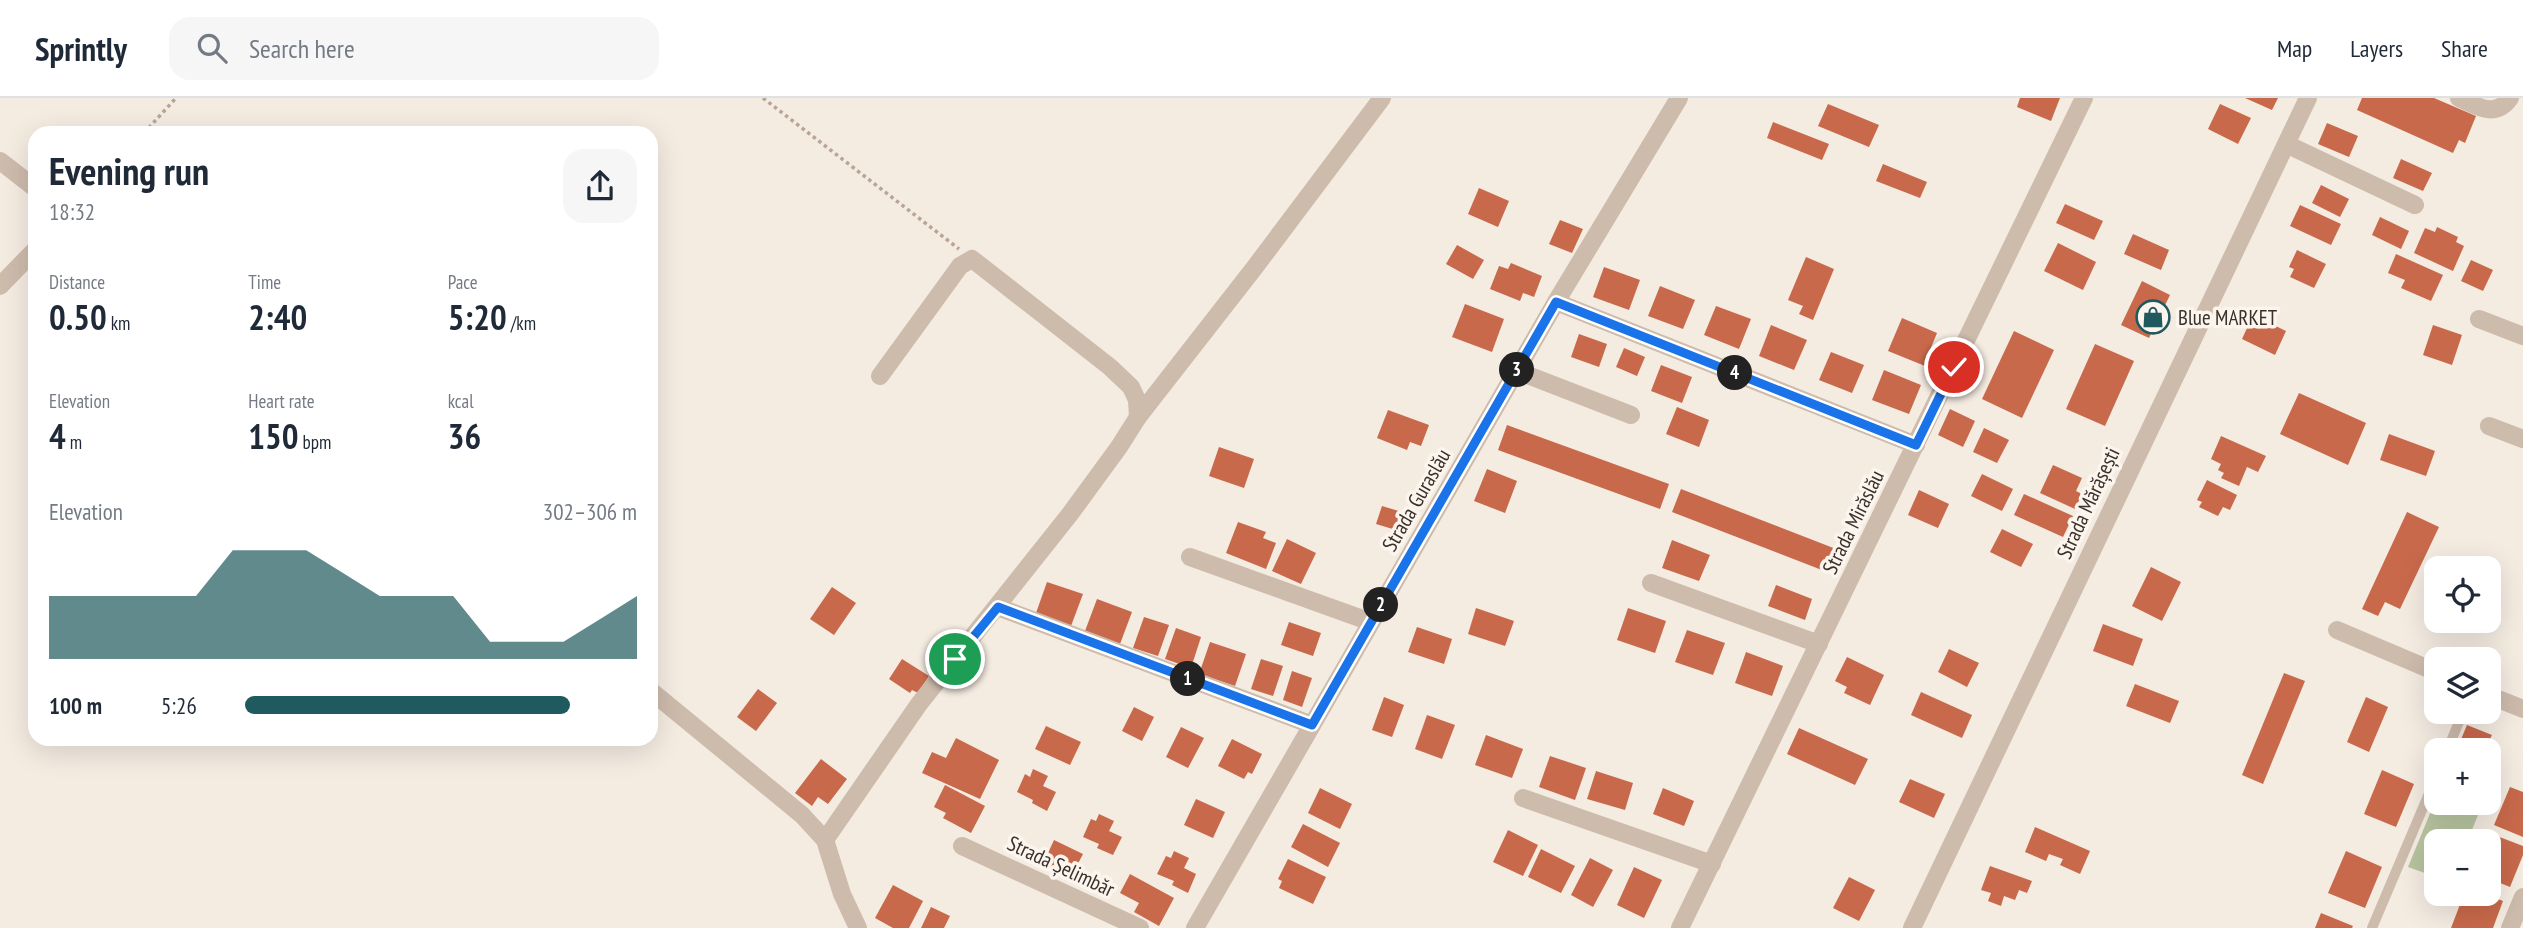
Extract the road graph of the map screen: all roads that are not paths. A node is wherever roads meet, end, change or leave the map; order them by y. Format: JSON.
{"nodes":[{"id":1,"x":1382,"y":98,"type":"edge"},
{"id":2,"x":1679,"y":98,"type":"edge"},
{"id":3,"x":2084,"y":98,"type":"edge"},
{"id":4,"x":2308,"y":98,"type":"edge"},
{"id":5,"x":2459,"y":98,"type":"edge"},
{"id":6,"x":2510,"y":98,"type":"edge"},
{"id":7,"x":2286,"y":144,"type":"junction"},
{"id":8,"x":0,"y":161,"type":"edge"},
{"id":9,"x":28,"y":183,"type":"edge"},
{"id":10,"x":2415,"y":205,"type":"dead end"},
{"id":11,"x":28,"y":257,"type":"edge"},
{"id":12,"x":0,"y":286,"type":"edge"},
{"id":13,"x":1556,"y":302,"type":"junction"},
{"id":14,"x":2479,"y":319,"type":"dead end"},
{"id":15,"x":2523,"y":336,"type":"edge"},
{"id":16,"x":1517,"y":371,"type":"junction"},
{"id":17,"x":880,"y":376,"type":"dead end"},
{"id":18,"x":1631,"y":415,"type":"dead end"},
{"id":19,"x":1138,"y":417,"type":"junction"},
{"id":20,"x":2489,"y":426,"type":"dead end"},
{"id":21,"x":2523,"y":439,"type":"edge"},
{"id":22,"x":1916,"y":445,"type":"junction"},
{"id":23,"x":1190,"y":557,"type":"dead end"},
{"id":24,"x":1651,"y":583,"type":"dead end"},
{"id":25,"x":998,"y":607,"type":"junction"},
{"id":26,"x":1371,"y":622,"type":"junction"},
{"id":27,"x":2337,"y":630,"type":"dead end"},
{"id":28,"x":1819,"y":644,"type":"junction"},
{"id":29,"x":2424,"y":667,"type":"edge"},
{"id":30,"x":658,"y":697,"type":"edge"},
{"id":31,"x":2501,"y":700,"type":"edge"},
{"id":32,"x":2523,"y":709,"type":"edge"},
{"id":33,"x":1312,"y":725,"type":"junction"},
{"id":34,"x":1523,"y":798,"type":"dead end"},
{"id":35,"x":2424,"y":805,"type":"edge"},
{"id":36,"x":825,"y":839,"type":"junction"},
{"id":37,"x":962,"y":846,"type":"dead end"},
{"id":38,"x":1712,"y":864,"type":"junction"},
{"id":39,"x":2523,"y":897,"type":"edge"},
{"id":40,"x":858,"y":928,"type":"edge"},
{"id":41,"x":1140,"y":928,"type":"edge"},
{"id":42,"x":1195,"y":928,"type":"edge"},
{"id":43,"x":1679,"y":928,"type":"edge"},
{"id":44,"x":1912,"y":928,"type":"edge"},
{"id":45,"x":2372,"y":928,"type":"edge"},
{"id":46,"x":2510,"y":928,"type":"edge"}],
"edges":[{"from":1,"to":19,"type":"street"},
{"from":2,"to":13,"type":"street","name":"Strada Guraslău"},
{"from":3,"to":22,"type":"street","name":"Strada Mirăslău"},
{"from":4,"to":7,"type":"street","name":"Strada Mărășești"},
{"from":5,"to":6,"type":"street"},
{"from":7,"to":10,"type":"street"},
{"from":7,"to":44,"type":"street","name":"Strada Mărășești"},
{"from":8,"to":9,"type":"street"},
{"from":11,"to":12,"type":"street"},
{"from":13,"to":16,"type":"street","name":"Strada Guraslău"},
{"from":13,"to":22,"type":"street"},
{"from":14,"to":15,"type":"street"},
{"from":16,"to":18,"type":"street"},
{"from":16,"to":26,"type":"street","name":"Strada Guraslău"},
{"from":17,"to":19,"type":"street"},
{"from":19,"to":25,"type":"street"},
{"from":20,"to":21,"type":"street"},
{"from":22,"to":28,"type":"street","name":"Strada Mirăslău"},
{"from":23,"to":26,"type":"street"},
{"from":24,"to":28,"type":"street"},
{"from":25,"to":33,"type":"street"},
{"from":25,"to":36,"type":"street"},
{"from":26,"to":33,"type":"street","name":"Strada Guraslău"},
{"from":27,"to":29,"type":"street"},
{"from":28,"to":38,"type":"street","name":"Strada Mirăslău"},
{"from":30,"to":36,"type":"street"},
{"from":31,"to":32,"type":"street"},
{"from":33,"to":42,"type":"street","name":"Strada Guraslău"},
{"from":34,"to":38,"type":"street"},
{"from":35,"to":45,"type":"lane"},
{"from":36,"to":40,"type":"street"},
{"from":37,"to":41,"type":"street","name":"Strada Șelimbăr"},
{"from":38,"to":43,"type":"street","name":"Strada Mirăslău"},
{"from":39,"to":46,"type":"street"}]}
